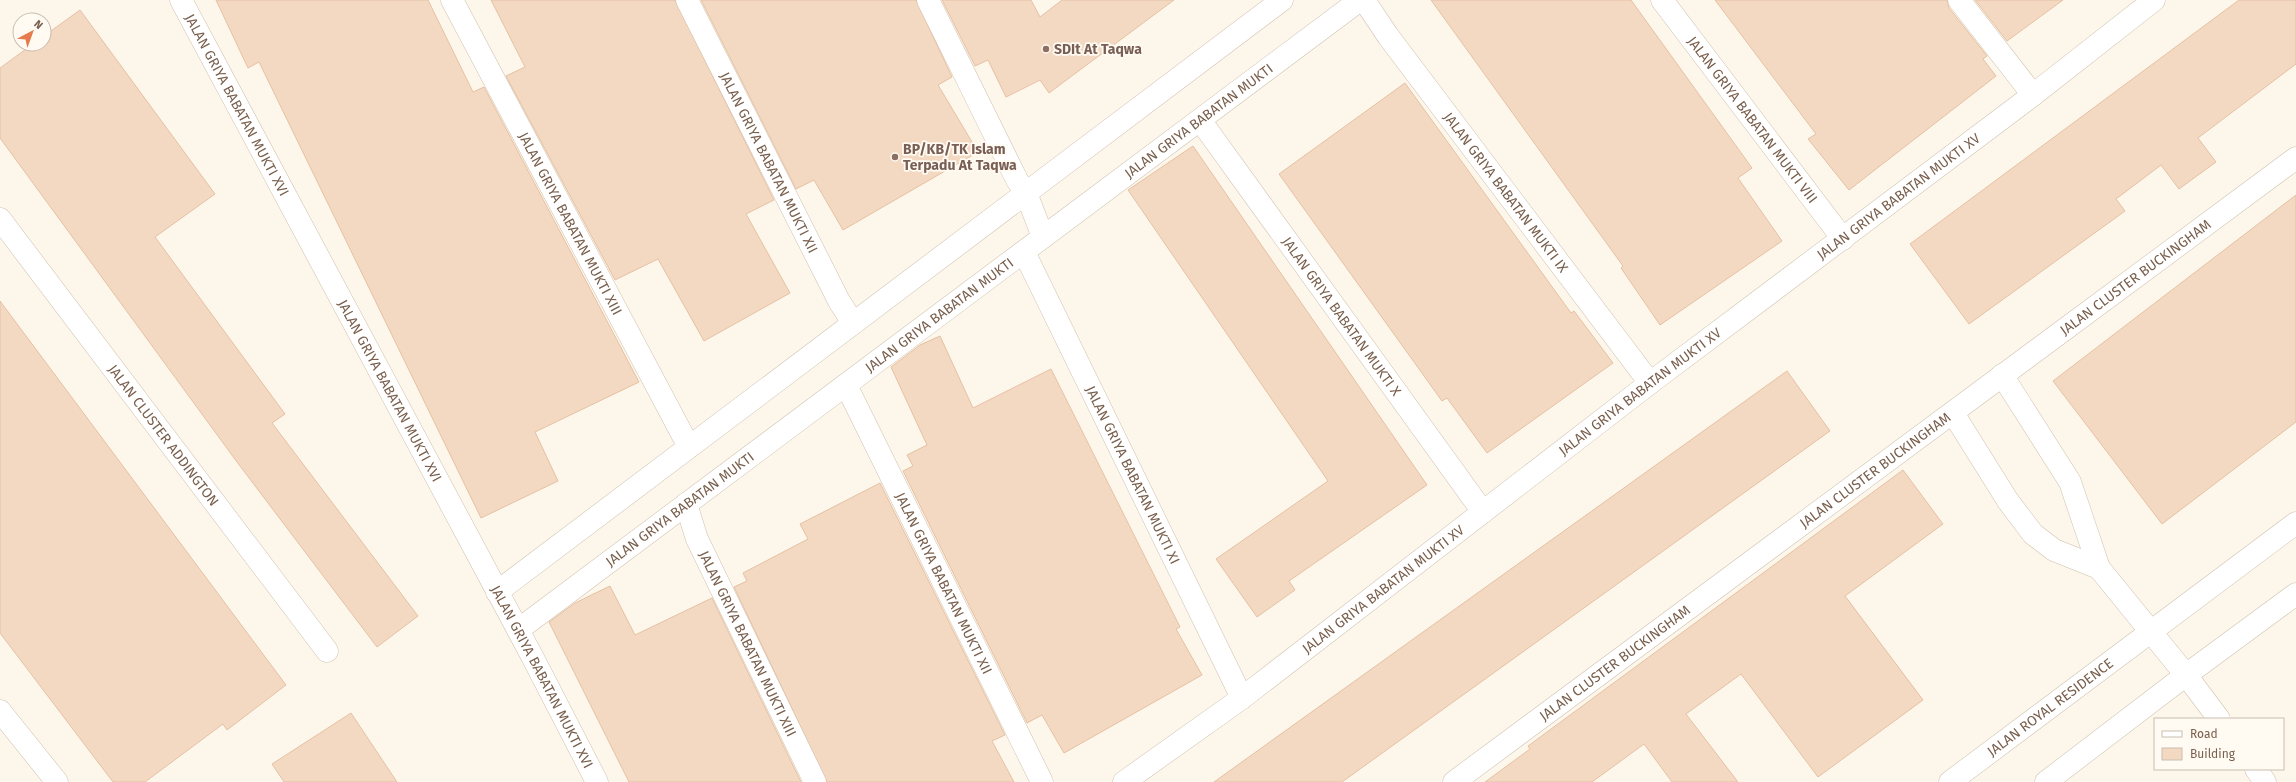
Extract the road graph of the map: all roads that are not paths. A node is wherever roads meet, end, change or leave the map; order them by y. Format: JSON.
{"nodes":[{"id":1,"x":181,"y":0,"type":"edge"},
{"id":2,"x":452,"y":0,"type":"edge"},
{"id":3,"x":686,"y":0,"type":"edge"},
{"id":4,"x":928,"y":0,"type":"edge"},
{"id":5,"x":1282,"y":0,"type":"edge"},
{"id":6,"x":1360,"y":0,"type":"edge"},
{"id":7,"x":1364,"y":0,"type":"edge"},
{"id":8,"x":1662,"y":0,"type":"edge"},
{"id":9,"x":1959,"y":0,"type":"edge"},
{"id":10,"x":2154,"y":0,"type":"edge"},
{"id":11,"x":2033,"y":95,"type":"junction"},
{"id":12,"x":1200,"y":120,"type":"junction"},
{"id":13,"x":2296,"y":158,"type":"edge"},
{"id":14,"x":1026,"y":193,"type":"junction"},
{"id":15,"x":0,"y":219,"type":"edge"},
{"id":16,"x":1043,"y":237,"type":"junction"},
{"id":17,"x":1843,"y":239,"type":"junction"},
{"id":18,"x":1024,"y":252,"type":"junction"},
{"id":19,"x":853,"y":323,"type":"junction"},
{"id":20,"x":2002,"y":375,"type":"junction"},
{"id":21,"x":1650,"y":383,"type":"junction"},
{"id":22,"x":846,"y":385,"type":"junction"},
{"id":23,"x":1953,"y":413,"type":"junction"},
{"id":24,"x":688,"y":447,"type":"junction"},
{"id":25,"x":686,"y":504,"type":"junction"},
{"id":26,"x":1483,"y":512,"type":"junction"},
{"id":27,"x":2296,"y":523,"type":"edge"},
{"id":28,"x":2099,"y":568,"type":"junction"},
{"id":29,"x":497,"y":592,"type":"junction"},
{"id":30,"x":2296,"y":594,"type":"edge"},
{"id":31,"x":518,"y":630,"type":"junction"},
{"id":32,"x":2150,"y":632,"type":"junction"},
{"id":33,"x":327,"y":651,"type":"dead end"},
{"id":34,"x":2186,"y":675,"type":"junction"},
{"id":35,"x":1242,"y":698,"type":"junction"},
{"id":36,"x":0,"y":711,"type":"edge"},
{"id":37,"x":2218,"y":718,"type":"edge"},
{"id":38,"x":2257,"y":770,"type":"edge"},
{"id":39,"x":57,"y":782,"type":"edge"},
{"id":40,"x":597,"y":782,"type":"edge"},
{"id":41,"x":815,"y":782,"type":"edge"},
{"id":42,"x":1042,"y":782,"type":"edge"},
{"id":43,"x":1124,"y":782,"type":"edge"},
{"id":44,"x":1454,"y":782,"type":"edge"},
{"id":45,"x":1950,"y":782,"type":"edge"},
{"id":46,"x":2046,"y":782,"type":"edge"},
{"id":47,"x":2266,"y":782,"type":"edge"}],
"edges":[{"from":1,"to":29,"type":"street","name":"JALAN GRIYA BABATAN MUKTI XVI"},
{"from":2,"to":24,"type":"street","name":"JALAN GRIYA BABATAN MUKTI XIII"},
{"from":3,"to":19,"type":"street","name":"JALAN GRIYA BABATAN MUKTI XII"},
{"from":4,"to":14,"type":"street"},
{"from":5,"to":14,"type":"street"},
{"from":6,"to":12,"type":"street","name":"JALAN GRIYA BABATAN MUKTI"},
{"from":7,"to":21,"type":"street","name":"JALAN GRIYA BABATAN MUKTI IX"},
{"from":8,"to":17,"type":"street","name":"JALAN GRIYA BABATAN MUKTI VIII"},
{"from":9,"to":11,"type":"street"},
{"from":10,"to":11,"type":"street","name":"JALAN GRIYA BABATAN MUKTI XV"},
{"from":11,"to":17,"type":"street","name":"JALAN GRIYA BABATAN MUKTI XV"},
{"from":12,"to":16,"type":"street","name":"JALAN GRIYA BABATAN MUKTI"},
{"from":12,"to":26,"type":"street","name":"JALAN GRIYA BABATAN MUKTI X"},
{"from":13,"to":20,"type":"street","name":"JALAN CLUSTER BUCKINGHAM"},
{"from":14,"to":16,"type":"street"},
{"from":14,"to":19,"type":"street"},
{"from":15,"to":33,"type":"street","name":"JALAN CLUSTER ADDINGTON"},
{"from":16,"to":18,"type":"street","name":"JALAN GRIYA BABATAN MUKTI"},
{"from":17,"to":21,"type":"street","name":"JALAN GRIYA BABATAN MUKTI XV"},
{"from":18,"to":22,"type":"street","name":"JALAN GRIYA BABATAN MUKTI"},
{"from":18,"to":35,"type":"street","name":"JALAN GRIYA BABATAN MUKTI XI"},
{"from":19,"to":24,"type":"street"},
{"from":20,"to":23,"type":"street","name":"JALAN CLUSTER BUCKINGHAM"},
{"from":20,"to":28,"type":"street"},
{"from":21,"to":26,"type":"street","name":"JALAN GRIYA BABATAN MUKTI XV"},
{"from":22,"to":25,"type":"street","name":"JALAN GRIYA BABATAN MUKTI"},
{"from":22,"to":42,"type":"street","name":"JALAN GRIYA BABATAN MUKTI XII"},
{"from":23,"to":28,"type":"street"},
{"from":23,"to":44,"type":"street","name":"JALAN CLUSTER BUCKINGHAM"},
{"from":24,"to":29,"type":"street"},
{"from":25,"to":31,"type":"street","name":"JALAN GRIYA BABATAN MUKTI"},
{"from":25,"to":41,"type":"street","name":"JALAN GRIYA BABATAN MUKTI XIII"},
{"from":26,"to":35,"type":"street","name":"JALAN GRIYA BABATAN MUKTI XV"},
{"from":27,"to":32,"type":"street","name":"JALAN ROYAL RESIDENCE"},
{"from":28,"to":32,"type":"street"},
{"from":29,"to":31,"type":"street","name":"JALAN GRIYA BABATAN MUKTI XVI"},
{"from":30,"to":34,"type":"street"},
{"from":31,"to":40,"type":"street","name":"JALAN GRIYA BABATAN MUKTI XVI"},
{"from":32,"to":34,"type":"street"},
{"from":32,"to":45,"type":"street","name":"JALAN ROYAL RESIDENCE"},
{"from":34,"to":37,"type":"street"},
{"from":34,"to":46,"type":"street"},
{"from":35,"to":43,"type":"street","name":"JALAN GRIYA BABATAN MUKTI XV"},
{"from":36,"to":39,"type":"street"},
{"from":38,"to":47,"type":"street"}]}
